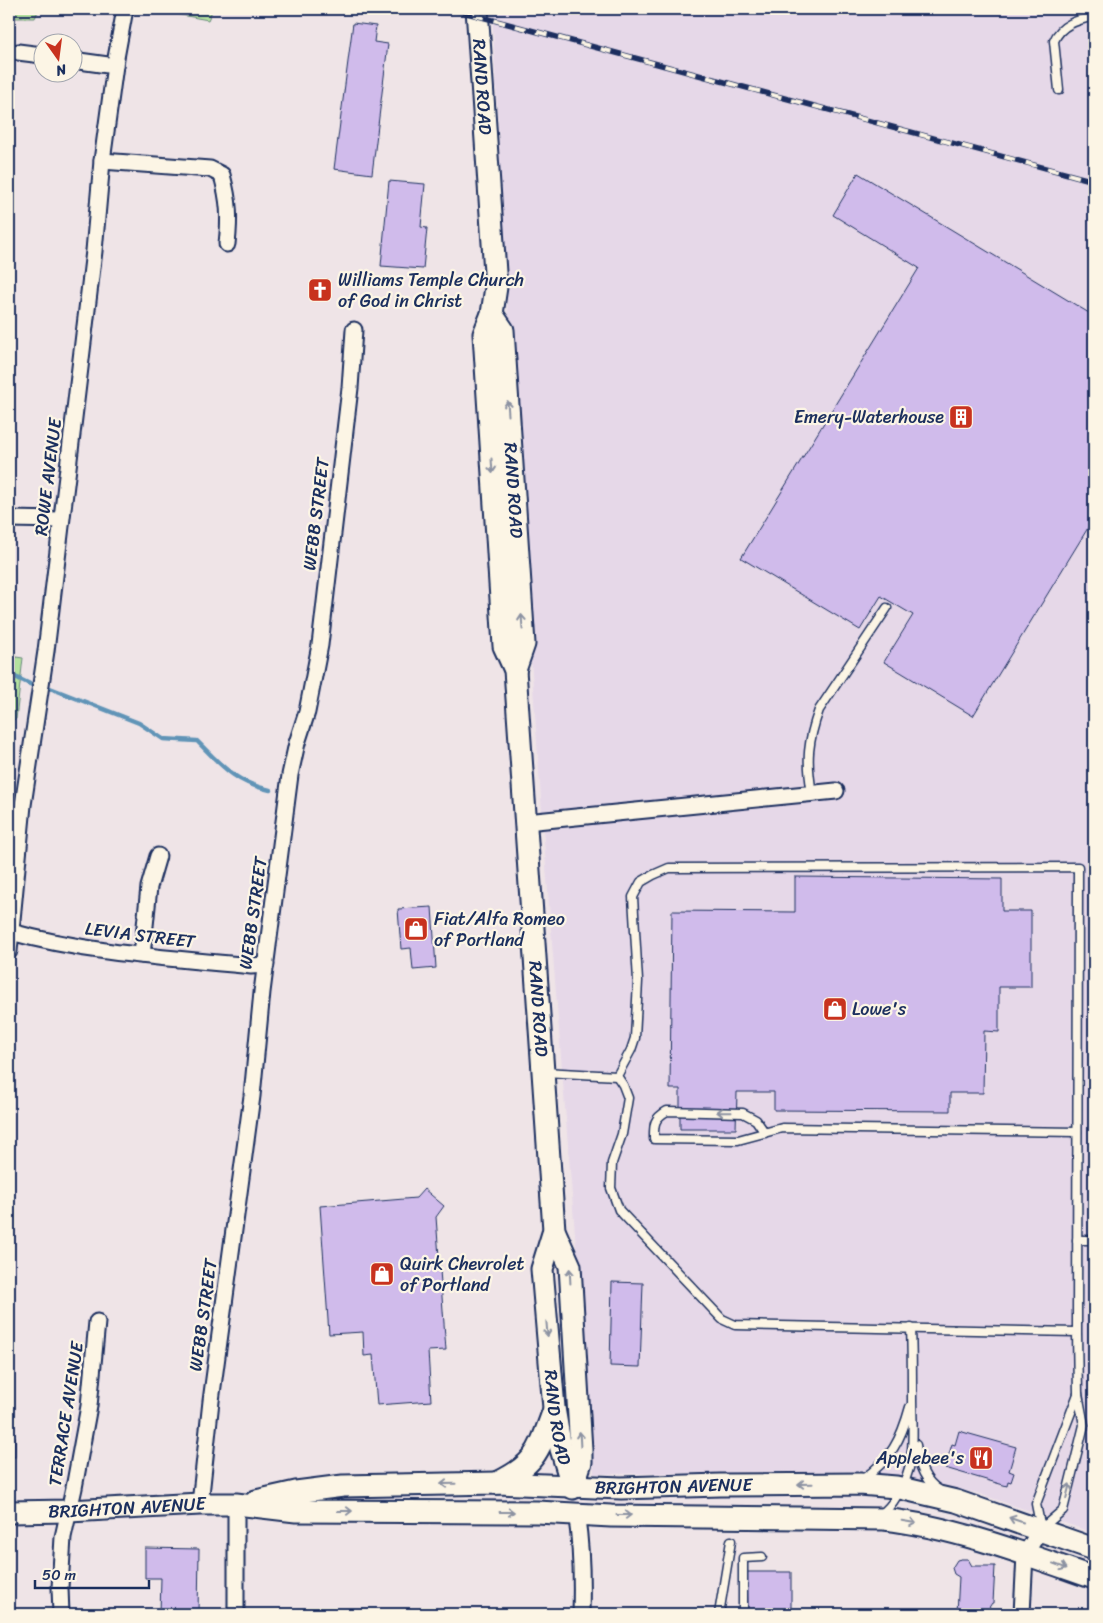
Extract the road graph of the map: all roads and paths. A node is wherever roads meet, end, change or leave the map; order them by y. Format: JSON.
{"nodes":[{"id":1,"x":125,"y":9,"type":"edge"},
{"id":2,"x":477,"y":9,"type":"edge"},
{"id":3,"x":1094,"y":16,"type":"edge"},
{"id":4,"x":18,"y":52,"type":"dead end"},
{"id":5,"x":32,"y":54,"type":"edge"},
{"id":6,"x":82,"y":61,"type":"edge"},
{"id":7,"x":115,"y":66,"type":"junction"},
{"id":8,"x":1059,"y":90,"type":"dead end"},
{"id":9,"x":102,"y":161,"type":"junction"},
{"id":10,"x":227,"y":244,"type":"dead end"},
{"id":11,"x":354,"y":330,"type":"dead end"},
{"id":12,"x":9,"y":519,"type":"edge"},
{"id":13,"x":61,"y":520,"type":"junction"},
{"id":14,"x":887,"y":608,"type":"dead end"},
{"id":15,"x":836,"y":790,"type":"dead end"},
{"id":16,"x":812,"y":793,"type":"junction"},
{"id":17,"x":526,"y":822,"type":"junction"},
{"id":18,"x":158,"y":856,"type":"dead end"},
{"id":19,"x":12,"y":932,"type":"junction"},
{"id":20,"x":9,"y":951,"type":"edge"},
{"id":21,"x":142,"y":955,"type":"junction"},
{"id":22,"x":266,"y":966,"type":"junction"},
{"id":23,"x":543,"y":1072,"type":"junction"},
{"id":24,"x":617,"y":1076,"type":"junction"},
{"id":25,"x":1077,"y":1132,"type":"junction"},
{"id":26,"x":765,"y":1133,"type":"junction"},
{"id":27,"x":554,"y":1230,"type":"junction"},
{"id":28,"x":1077,"y":1240,"type":"junction"},
{"id":29,"x":1094,"y":1240,"type":"edge"},
{"id":30,"x":97,"y":1322,"type":"dead end"},
{"id":31,"x":912,"y":1328,"type":"junction"},
{"id":32,"x":1077,"y":1332,"type":"junction"},
{"id":33,"x":1078,"y":1394,"type":"junction"},
{"id":34,"x":912,"y":1400,"type":"junction"},
{"id":35,"x":554,"y":1408,"type":"junction"},
{"id":36,"x":914,"y":1431,"type":"junction"},
{"id":37,"x":497,"y":1483,"type":"junction"},
{"id":38,"x":840,"y":1484,"type":"junction"},
{"id":39,"x":573,"y":1486,"type":"junction"},
{"id":40,"x":902,"y":1488,"type":"junction"},
{"id":41,"x":956,"y":1501,"type":"junction"},
{"id":42,"x":200,"y":1504,"type":"junction"},
{"id":43,"x":240,"y":1504,"type":"junction"},
{"id":44,"x":69,"y":1511,"type":"junction"},
{"id":45,"x":9,"y":1512,"type":"edge"},
{"id":46,"x":576,"y":1513,"type":"junction"},
{"id":47,"x":876,"y":1518,"type":"junction"},
{"id":48,"x":1041,"y":1529,"type":"junction"},
{"id":49,"x":731,"y":1541,"type":"dead end"},
{"id":50,"x":1094,"y":1549,"type":"edge"},
{"id":51,"x":1025,"y":1554,"type":"junction"},
{"id":52,"x":762,"y":1557,"type":"dead end"},
{"id":53,"x":1094,"y":1578,"type":"edge"},
{"id":54,"x":61,"y":1614,"type":"edge"},
{"id":55,"x":236,"y":1614,"type":"edge"},
{"id":56,"x":580,"y":1614,"type":"edge"},
{"id":57,"x":719,"y":1614,"type":"edge"},
{"id":58,"x":744,"y":1614,"type":"edge"},
{"id":59,"x":1022,"y":1614,"type":"edge"}],
"edges":[{"from":1,"to":7,"type":"street","name":"ROWE AVENUE"},
{"from":2,"to":17,"type":"main road","name":"RAND ROAD"},
{"from":3,"to":8,"type":"lane"},
{"from":4,"to":5,"type":"street"},
{"from":6,"to":7,"type":"street"},
{"from":7,"to":9,"type":"street","name":"ROWE AVENUE"},
{"from":9,"to":10,"type":"street"},
{"from":9,"to":13,"type":"street","name":"ROWE AVENUE"},
{"from":11,"to":22,"type":"street","name":"WEBB STREET"},
{"from":12,"to":13,"type":"street"},
{"from":13,"to":19,"type":"street","name":"ROWE AVENUE"},
{"from":14,"to":16,"type":"lane"},
{"from":15,"to":16,"type":"street"},
{"from":16,"to":17,"type":"street"},
{"from":17,"to":23,"type":"main road","name":"RAND ROAD"},
{"from":18,"to":21,"type":"street"},
{"from":19,"to":20,"type":"street","name":"ROWE AVENUE"},
{"from":19,"to":21,"type":"street","name":"LEVIA STREET"},
{"from":21,"to":22,"type":"street","name":"LEVIA STREET"},
{"from":22,"to":42,"type":"street","name":"WEBB STREET"},
{"from":23,"to":24,"type":"lane"},
{"from":23,"to":27,"type":"main road","name":"RAND ROAD"},
{"from":24,"to":25,"type":"lane"},
{"from":24,"to":31,"type":"lane"},
{"from":25,"to":26,"type":"lane"},
{"from":25,"to":28,"type":"lane"},
{"from":26,"to":26,"type":"lane","one_way":true},
{"from":27,"to":35,"type":"main road","name":"RAND ROAD","one_way":true},
{"from":39,"to":27,"type":"main road","name":"RAND ROAD","one_way":true},
{"from":28,"to":29,"type":"lane"},
{"from":28,"to":32,"type":"lane"},
{"from":30,"to":44,"type":"street","name":"TERRACE AVENUE"},
{"from":31,"to":32,"type":"lane"},
{"from":31,"to":34,"type":"lane"},
{"from":32,"to":33,"type":"lane"},
{"from":33,"to":48,"type":"lane"},
{"from":48,"to":33,"type":"lane","one_way":true},
{"from":34,"to":36,"type":"lane"},
{"from":34,"to":38,"type":"lane"},
{"from":35,"to":37,"type":"main road"},
{"from":35,"to":39,"type":"main road","name":"RAND ROAD"},
{"from":36,"to":40,"type":"lane"},
{"from":36,"to":41,"type":"lane"},
{"from":37,"to":39,"type":"main road","name":"BRIGHTON AVENUE"},
{"from":37,"to":43,"type":"main road","name":"BRIGHTON AVENUE","one_way":true},
{"from":38,"to":39,"type":"main road","name":"BRIGHTON AVENUE","one_way":true},
{"from":38,"to":40,"type":"main road","name":"BRIGHTON AVENUE"},
{"from":39,"to":46,"type":"main road","name":"RAND ROAD"},
{"from":40,"to":41,"type":"main road","name":"BRIGHTON AVENUE"},
{"from":40,"to":47,"type":"lane"},
{"from":48,"to":41,"type":"main road","name":"BRIGHTON AVENUE","one_way":true},
{"from":42,"to":43,"type":"main road","name":"BRIGHTON AVENUE"},
{"from":42,"to":44,"type":"main road","name":"BRIGHTON AVENUE"},
{"from":43,"to":46,"type":"main road","name":"BRIGHTON AVENUE","one_way":true},
{"from":43,"to":55,"type":"street"},
{"from":44,"to":45,"type":"main road","name":"BRIGHTON AVENUE"},
{"from":44,"to":54,"type":"street","name":"TERRACE AVENUE"},
{"from":46,"to":47,"type":"main road","name":"BRIGHTON AVENUE","one_way":true},
{"from":46,"to":56,"type":"street"},
{"from":47,"to":51,"type":"main road","name":"BRIGHTON AVENUE","one_way":true},
{"from":48,"to":50,"type":"main road","name":"BRIGHTON AVENUE"},
{"from":48,"to":51,"type":"street"},
{"from":49,"to":57,"type":"lane"},
{"from":51,"to":53,"type":"main road","name":"BRIGHTON AVENUE","one_way":true},
{"from":51,"to":59,"type":"street"},
{"from":52,"to":58,"type":"lane"}]}
